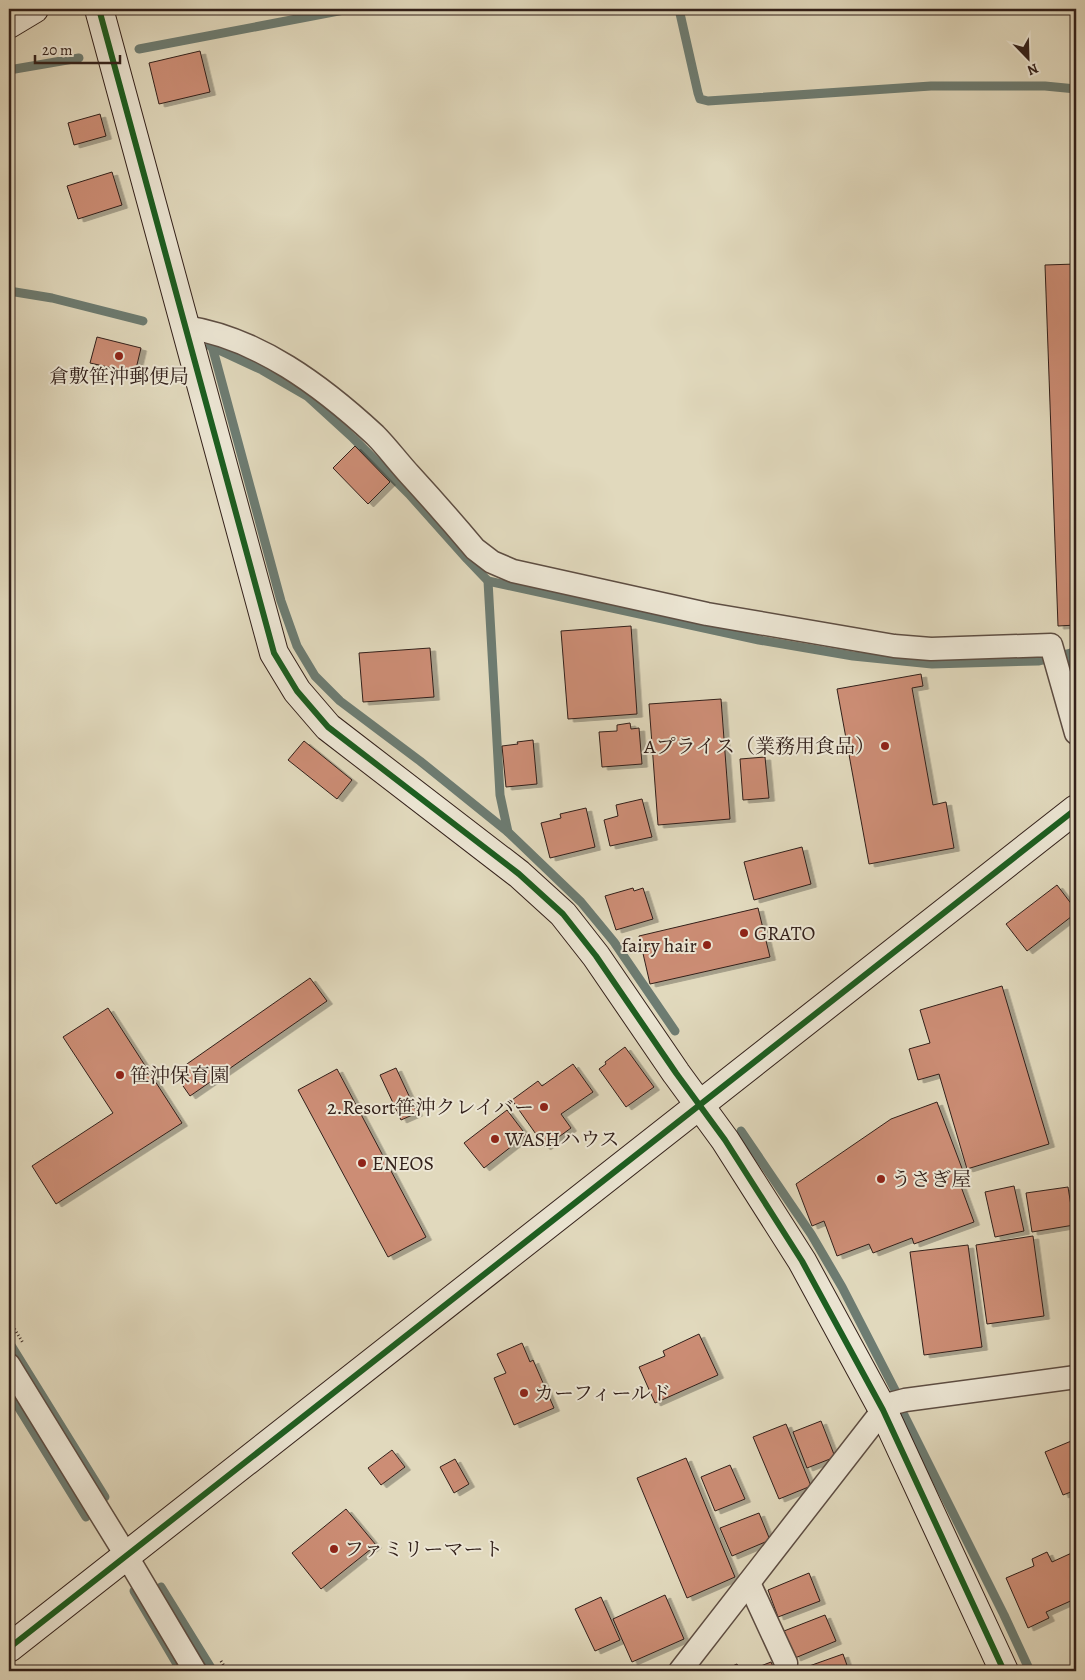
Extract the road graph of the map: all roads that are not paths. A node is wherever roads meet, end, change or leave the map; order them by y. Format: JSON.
{"nodes":[{"id":1,"x":34,"y":9,"type":"edge"},
{"id":2,"x":99,"y":9,"type":"edge"},
{"id":3,"x":9,"y":24,"type":"edge"},
{"id":4,"x":186,"y":327,"type":"junction"},
{"id":5,"x":1076,"y":733,"type":"edge"},
{"id":6,"x":1076,"y":809,"type":"edge"},
{"id":7,"x":700,"y":1106,"type":"junction"},
{"id":8,"x":9,"y":1365,"type":"edge"},
{"id":9,"x":1076,"y":1377,"type":"edge"},
{"id":10,"x":883,"y":1410,"type":"junction"},
{"id":11,"x":126,"y":1555,"type":"junction"},
{"id":12,"x":749,"y":1583,"type":"junction"},
{"id":13,"x":9,"y":1648,"type":"edge"},
{"id":14,"x":786,"y":1663,"type":"dead end"},
{"id":15,"x":194,"y":1671,"type":"edge"},
{"id":16,"x":680,"y":1671,"type":"edge"},
{"id":17,"x":1004,"y":1671,"type":"edge"}],
"edges":[{"from":1,"to":3,"type":"street"},
{"from":2,"to":4,"type":"street"},
{"from":4,"to":5,"type":"street"},
{"from":4,"to":7,"type":"street"},
{"from":6,"to":7,"type":"street"},
{"from":7,"to":10,"type":"street"},
{"from":7,"to":11,"type":"street"},
{"from":8,"to":11,"type":"street"},
{"from":9,"to":10,"type":"street"},
{"from":10,"to":12,"type":"street"},
{"from":10,"to":17,"type":"street"},
{"from":11,"to":13,"type":"street"},
{"from":11,"to":15,"type":"street"},
{"from":12,"to":14,"type":"street"},
{"from":12,"to":16,"type":"street"}]}
